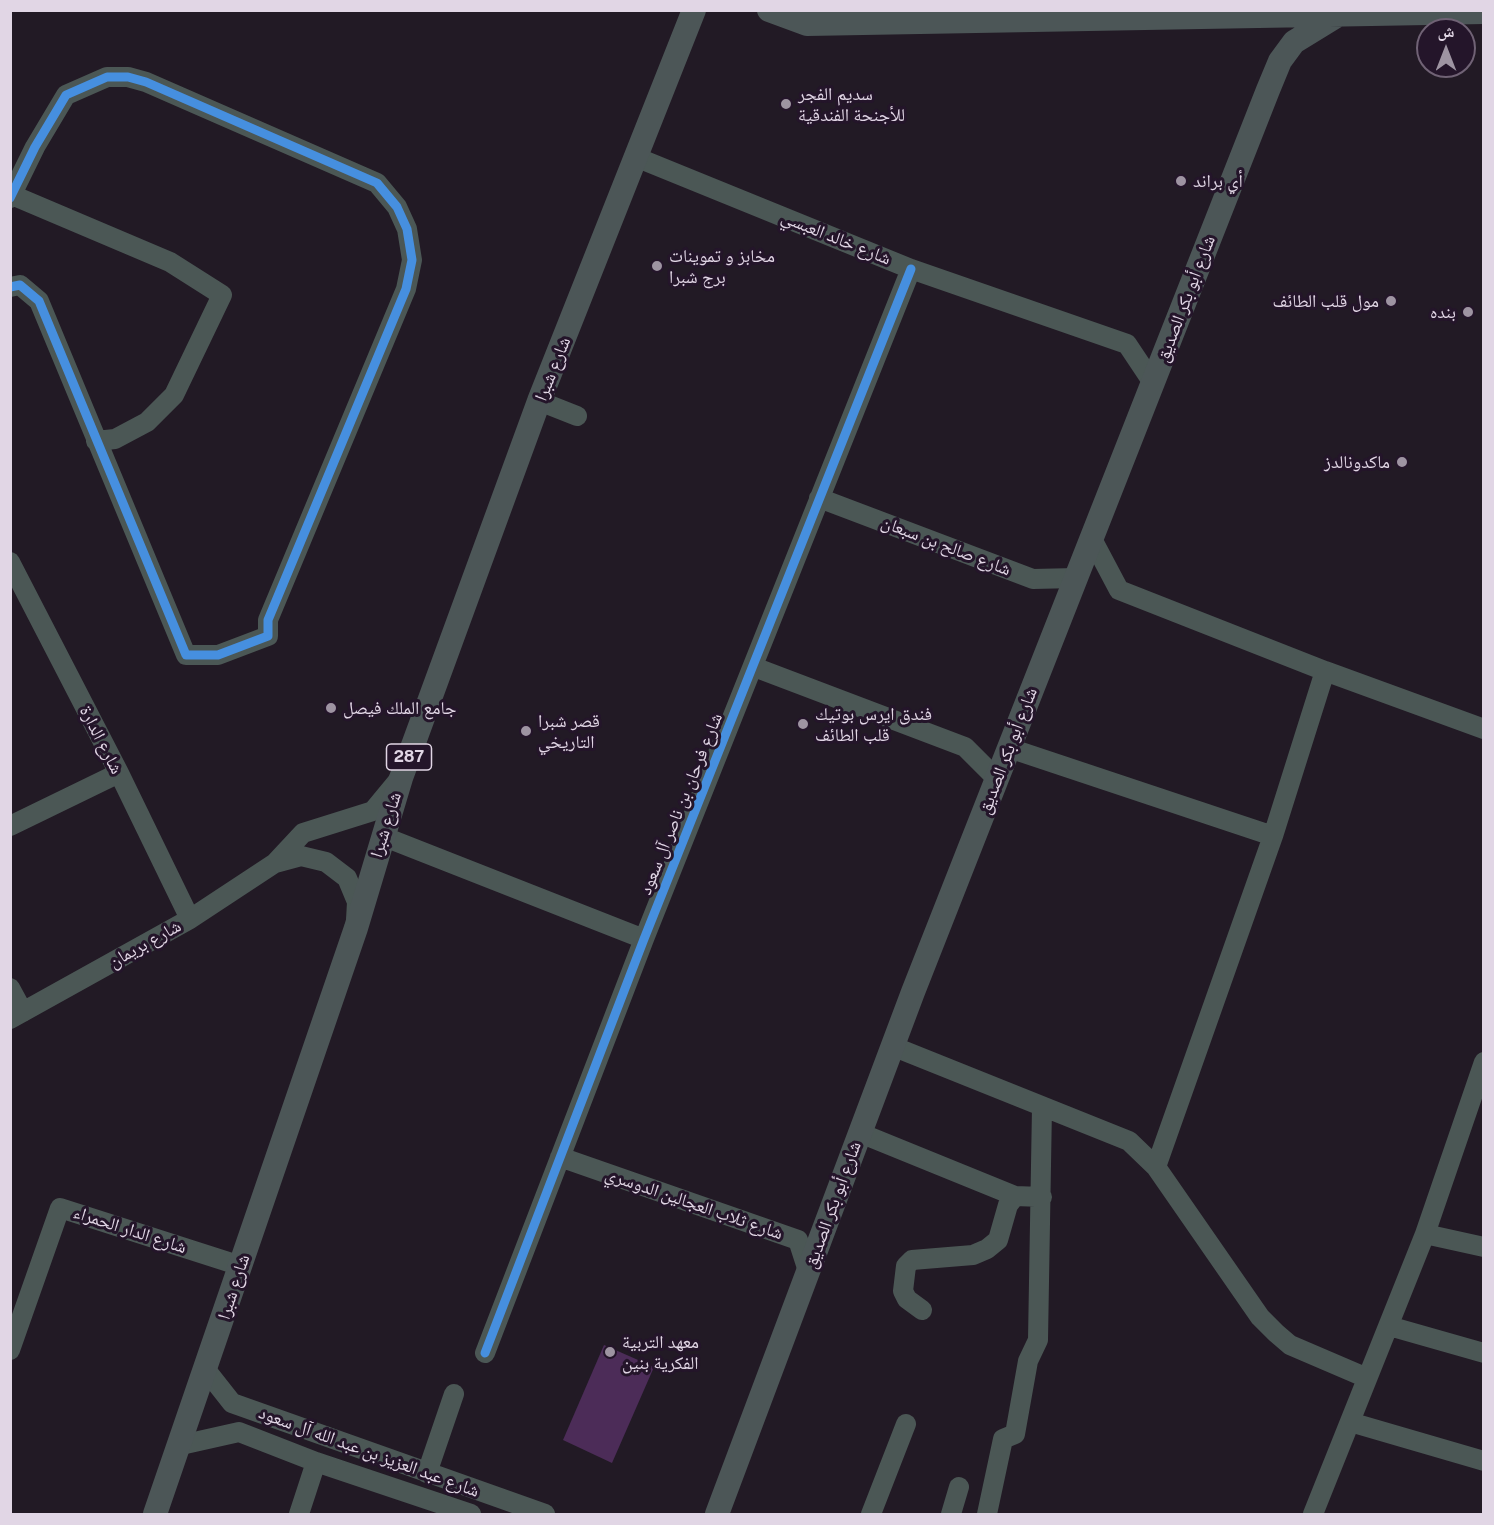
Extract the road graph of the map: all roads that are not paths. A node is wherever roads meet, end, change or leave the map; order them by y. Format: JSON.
{"nodes":[{"id":1,"x":694,"y":10,"type":"edge"},
{"id":2,"x":769,"y":10,"type":"edge"},
{"id":3,"x":1484,"y":12,"type":"edge"},
{"id":4,"x":1338,"y":15,"type":"junction"},
{"id":5,"x":638,"y":158,"type":"junction"},
{"id":6,"x":11,"y":197,"type":"edge"},
{"id":7,"x":911,"y":269,"type":"junction"},
{"id":8,"x":10,"y":287,"type":"edge"},
{"id":9,"x":1153,"y":383,"type":"junction"},
{"id":10,"x":539,"y":401,"type":"junction"},
{"id":11,"x":577,"y":416,"type":"dead end"},
{"id":12,"x":96,"y":441,"type":"junction"},
{"id":13,"x":819,"y":498,"type":"junction"},
{"id":14,"x":1092,"y":538,"type":"junction"},
{"id":15,"x":10,"y":562,"type":"edge"},
{"id":16,"x":1076,"y":578,"type":"junction"},
{"id":17,"x":15,"y":584,"type":"edge"},
{"id":18,"x":754,"y":667,"type":"junction"},
{"id":19,"x":1325,"y":671,"type":"junction"},
{"id":20,"x":1484,"y":729,"type":"edge"},
{"id":21,"x":1009,"y":748,"type":"junction"},
{"id":22,"x":119,"y":773,"type":"junction"},
{"id":23,"x":401,"y":778,"type":"junction"},
{"id":24,"x":998,"y":780,"type":"junction"},
{"id":25,"x":12,"y":820,"type":"edge"},
{"id":26,"x":382,"y":836,"type":"junction"},
{"id":27,"x":1273,"y":836,"type":"junction"},
{"id":28,"x":275,"y":863,"type":"junction"},
{"id":29,"x":190,"y":920,"type":"junction"},
{"id":30,"x":356,"y":928,"type":"junction"},
{"id":31,"x":644,"y":939,"type":"junction"},
{"id":32,"x":10,"y":988,"type":"edge"},
{"id":33,"x":17,"y":1015,"type":"edge"},
{"id":34,"x":892,"y":1046,"type":"junction"},
{"id":35,"x":1484,"y":1062,"type":"edge"},
{"id":36,"x":1042,"y":1107,"type":"junction"},
{"id":37,"x":860,"y":1133,"type":"junction"},
{"id":38,"x":560,"y":1157,"type":"junction"},
{"id":39,"x":1156,"y":1167,"type":"junction"},
{"id":40,"x":1015,"y":1196,"type":"junction"},
{"id":41,"x":1042,"y":1197,"type":"junction"},
{"id":42,"x":1425,"y":1234,"type":"junction"},
{"id":43,"x":1484,"y":1247,"type":"edge"},
{"id":44,"x":241,"y":1266,"type":"junction"},
{"id":45,"x":808,"y":1271,"type":"junction"},
{"id":46,"x":922,"y":1310,"type":"dead end"},
{"id":47,"x":1389,"y":1326,"type":"junction"},
{"id":48,"x":10,"y":1350,"type":"edge"},
{"id":49,"x":485,"y":1353,"type":"dead end"},
{"id":50,"x":1484,"y":1353,"type":"edge"},
{"id":51,"x":206,"y":1370,"type":"junction"},
{"id":52,"x":1367,"y":1378,"type":"junction"},
{"id":53,"x":454,"y":1394,"type":"dead end"},
{"id":54,"x":1350,"y":1422,"type":"junction"},
{"id":55,"x":906,"y":1424,"type":"dead end"},
{"id":56,"x":181,"y":1445,"type":"junction"},
{"id":57,"x":1484,"y":1461,"type":"edge"},
{"id":58,"x":316,"y":1462,"type":"junction"},
{"id":59,"x":427,"y":1473,"type":"junction"},
{"id":60,"x":959,"y":1487,"type":"dead end"},
{"id":61,"x":155,"y":1515,"type":"edge"},
{"id":62,"x":299,"y":1515,"type":"edge"},
{"id":63,"x":471,"y":1515,"type":"edge"},
{"id":64,"x":545,"y":1515,"type":"edge"},
{"id":65,"x":717,"y":1515,"type":"edge"},
{"id":66,"x":871,"y":1515,"type":"edge"},
{"id":67,"x":951,"y":1515,"type":"edge"},
{"id":68,"x":987,"y":1515,"type":"edge"},
{"id":69,"x":1313,"y":1515,"type":"edge"}],
"edges":[{"from":1,"to":5,"type":"main road","name":"شارع شبرا","number":"287"},
{"from":2,"to":4,"type":"main road"},
{"from":3,"to":4,"type":"main road"},
{"from":4,"to":9,"type":"main road","name":"شارع أبو بكر الصديق"},
{"from":5,"to":7,"type":"street","name":"شارع خالد العبسي"},
{"from":5,"to":10,"type":"main road","name":"شارع شبرا","number":"287"},
{"from":6,"to":12,"type":"street"},
{"from":6,"to":12,"type":"street"},
{"from":7,"to":9,"type":"street","name":"شارع خالد العبسي"},
{"from":7,"to":13,"type":"street","name":"شارع فرحان بن ناصر آل سعود"},
{"from":8,"to":12,"type":"street"},
{"from":9,"to":14,"type":"main road","name":"شارع أبو بكر الصديق"},
{"from":10,"to":11,"type":"street"},
{"from":10,"to":23,"type":"main road","name":"شارع شبرا","number":"287"},
{"from":13,"to":16,"type":"street","name":"شارع صالح بن سبعان"},
{"from":13,"to":18,"type":"street","name":"شارع فرحان بن ناصر آل سعود"},
{"from":14,"to":16,"type":"main road","name":"شارع أبو بكر الصديق"},
{"from":14,"to":19,"type":"street"},
{"from":15,"to":17,"type":"street","name":"شارع الدارة"},
{"from":16,"to":21,"type":"main road","name":"شارع أبو بكر الصديق"},
{"from":17,"to":22,"type":"street","name":"شارع الدارة"},
{"from":18,"to":24,"type":"street"},
{"from":18,"to":31,"type":"street","name":"شارع فرحان بن ناصر آل سعود"},
{"from":19,"to":20,"type":"street"},
{"from":19,"to":27,"type":"street"},
{"from":21,"to":24,"type":"main road","name":"شارع أبو بكر الصديق"},
{"from":21,"to":27,"type":"street"},
{"from":22,"to":25,"type":"street"},
{"from":22,"to":29,"type":"street","name":"شارع الدارة"},
{"from":23,"to":26,"type":"main road","name":"شارع شبرا","number":"287"},
{"from":23,"to":28,"type":"street"},
{"from":24,"to":34,"type":"main road","name":"شارع أبو بكر الصديق"},
{"from":26,"to":30,"type":"main road","name":"شارع شبرا","number":"287"},
{"from":26,"to":31,"type":"street"},
{"from":27,"to":39,"type":"street"},
{"from":28,"to":29,"type":"street","name":"شارع بريمان"},
{"from":28,"to":30,"type":"street"},
{"from":29,"to":33,"type":"street","name":"شارع بريمان"},
{"from":30,"to":44,"type":"main road","name":"شارع شبرا","number":"287"},
{"from":31,"to":38,"type":"street","name":"شارع فرحان بن ناصر آل سعود"},
{"from":32,"to":33,"type":"street"},
{"from":34,"to":36,"type":"street"},
{"from":34,"to":37,"type":"main road","name":"شارع أبو بكر الصديق"},
{"from":35,"to":42,"type":"street"},
{"from":36,"to":39,"type":"street"},
{"from":36,"to":41,"type":"street"},
{"from":37,"to":40,"type":"street"},
{"from":37,"to":45,"type":"main road","name":"شارع أبو بكر الصديق"},
{"from":38,"to":45,"type":"street","name":"شارع ثلاب العجالين الدوسري"},
{"from":38,"to":49,"type":"street","name":"شارع فرحان بن ناصر آل سعود"},
{"from":39,"to":52,"type":"street"},
{"from":40,"to":41,"type":"street"},
{"from":40,"to":46,"type":"street"},
{"from":41,"to":68,"type":"street"},
{"from":42,"to":43,"type":"street"},
{"from":42,"to":47,"type":"street"},
{"from":44,"to":48,"type":"street","name":"شارع الدار الحمراء"},
{"from":44,"to":51,"type":"main road","name":"شارع شبرا","number":"287"},
{"from":45,"to":65,"type":"main road","name":"شارع أبو بكر الصديق"},
{"from":47,"to":50,"type":"street"},
{"from":47,"to":52,"type":"street"},
{"from":51,"to":56,"type":"main road","name":"شارع شبرا","number":"287"},
{"from":51,"to":59,"type":"street","name":"شارع عبد العزيز بن عبد الله آل سعود"},
{"from":52,"to":54,"type":"street"},
{"from":53,"to":59,"type":"street"},
{"from":54,"to":57,"type":"street"},
{"from":54,"to":69,"type":"street"},
{"from":55,"to":66,"type":"street"},
{"from":56,"to":58,"type":"street","name":"شارع عبد العزيز بن عبد الله آل سعود"},
{"from":56,"to":61,"type":"main road","name":"شارع شبرا","number":"287"},
{"from":58,"to":62,"type":"street"},
{"from":58,"to":63,"type":"street","name":"شارع عبد العزيز بن عبد الله آل سعود"},
{"from":59,"to":64,"type":"street","name":"شارع عبد العزيز بن عبد الله آل سعود"},
{"from":60,"to":67,"type":"street"}]}
